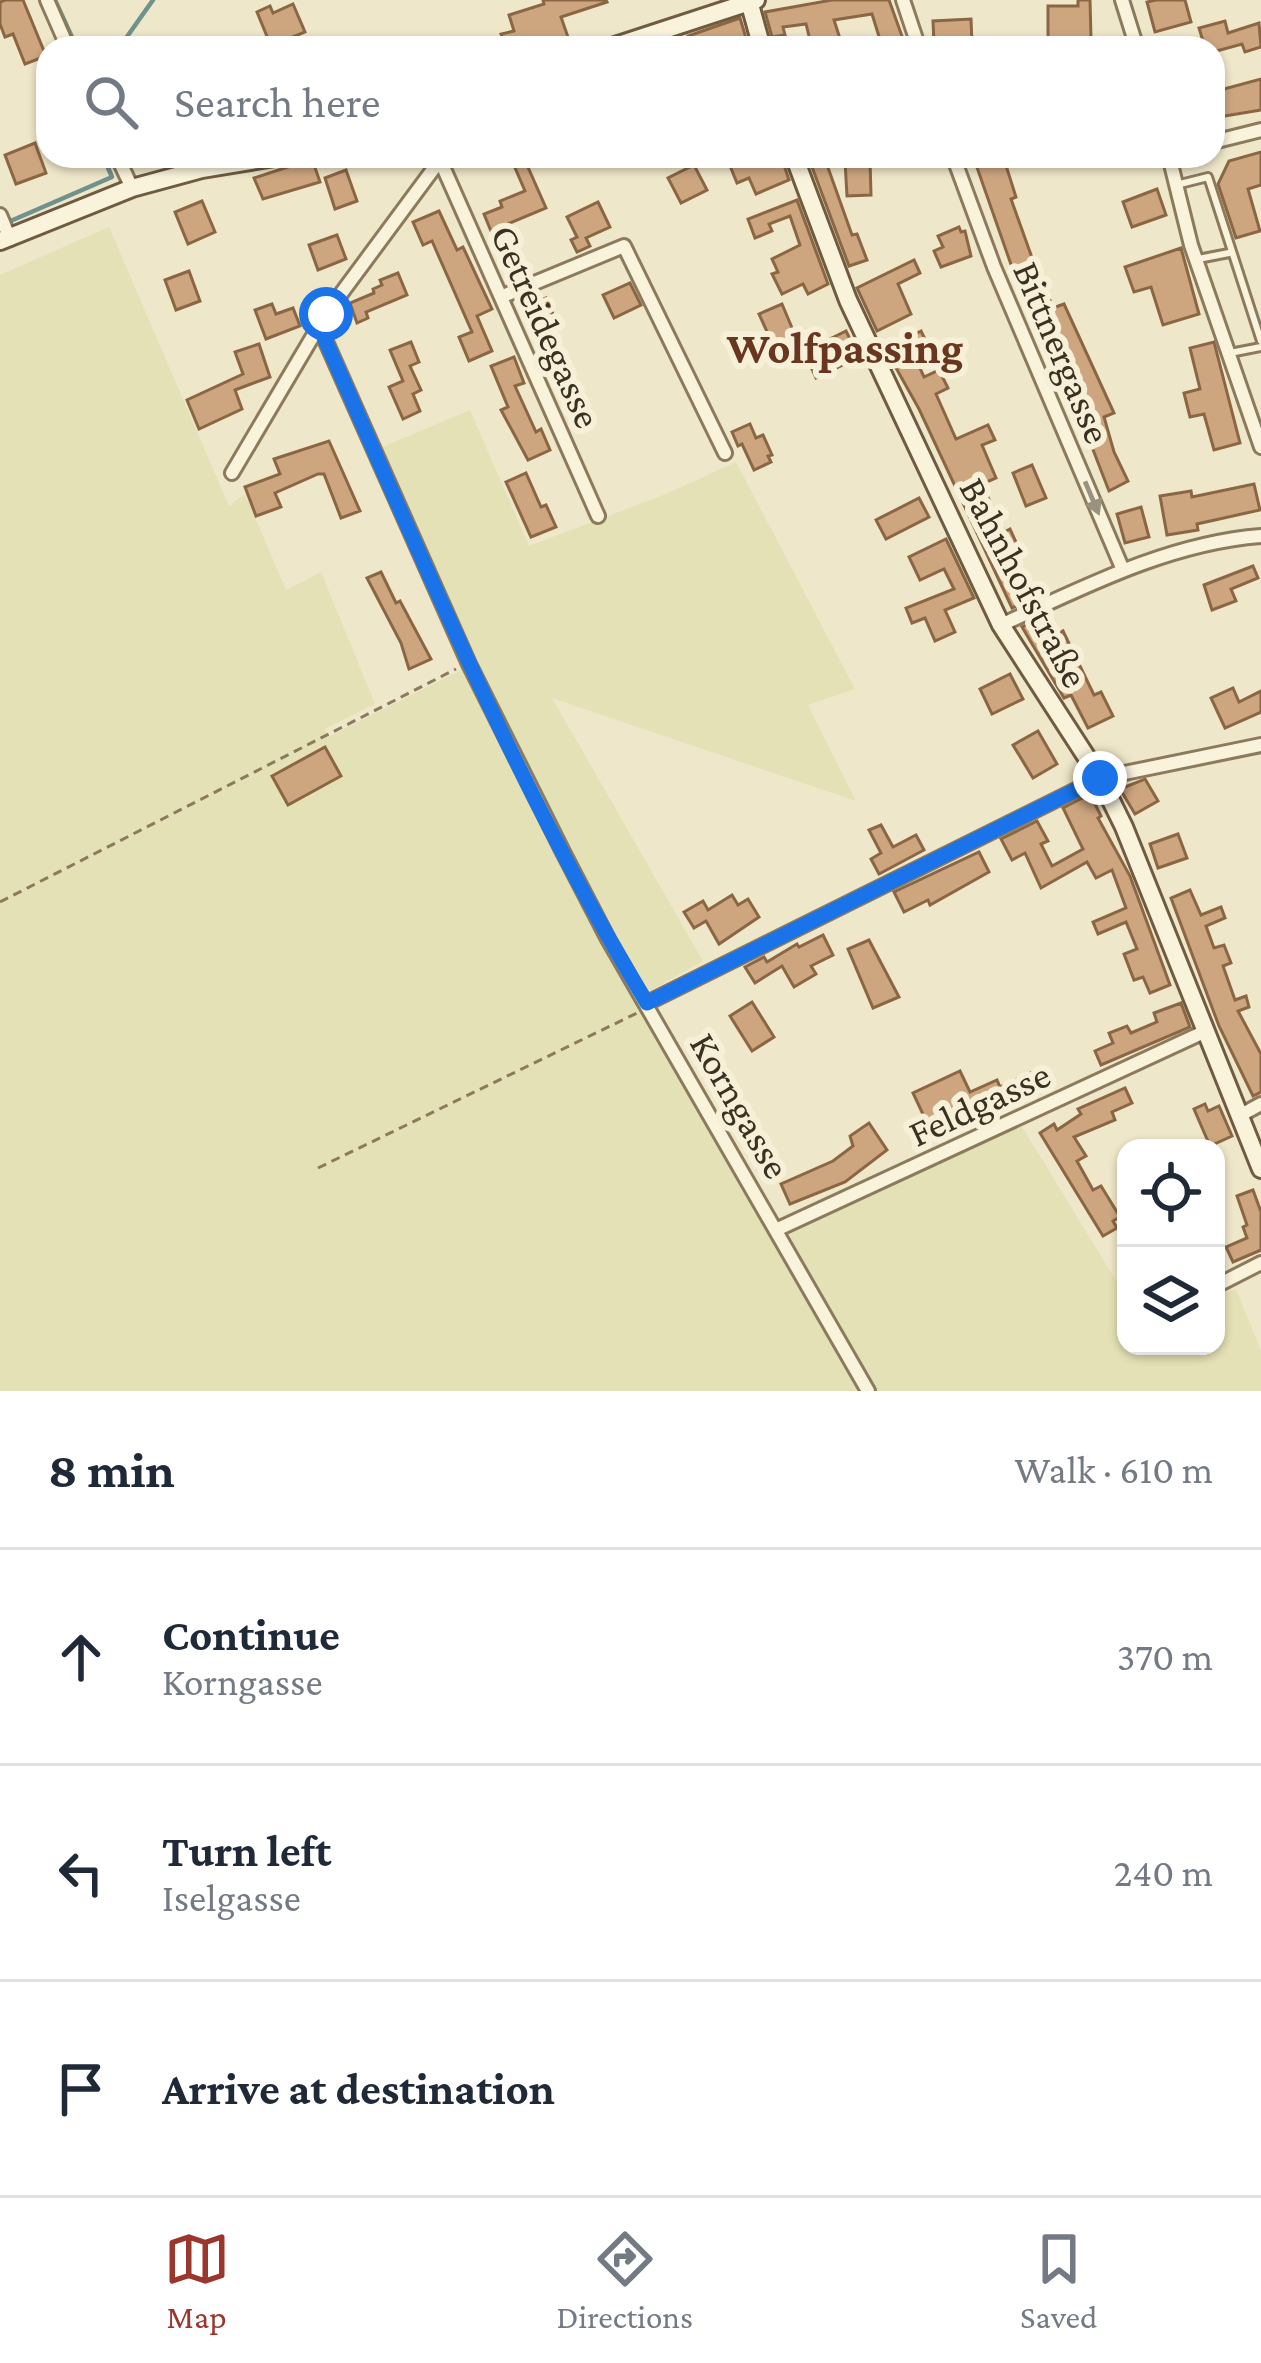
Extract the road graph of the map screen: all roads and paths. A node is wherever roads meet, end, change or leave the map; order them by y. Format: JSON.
{"nodes":[{"id":1,"x":47,"y":0,"type":"edge"},
{"id":2,"x":751,"y":0,"type":"edge"},
{"id":3,"x":903,"y":0,"type":"edge"},
{"id":4,"x":1122,"y":0,"type":"edge"},
{"id":5,"x":63,"y":36,"type":"edge"},
{"id":6,"x":644,"y":36,"type":"edge"},
{"id":7,"x":759,"y":36,"type":"edge"},
{"id":8,"x":915,"y":36,"type":"edge"},
{"id":9,"x":1133,"y":36,"type":"edge"},
{"id":10,"x":1261,"y":130,"type":"edge"},
{"id":11,"x":1225,"y":139,"type":"edge"},
{"id":12,"x":123,"y":168,"type":"edge"},
{"id":13,"x":208,"y":168,"type":"edge"},
{"id":14,"x":435,"y":168,"type":"edge"},
{"id":15,"x":446,"y":168,"type":"edge"},
{"id":16,"x":798,"y":168,"type":"edge"},
{"id":17,"x":957,"y":168,"type":"edge"},
{"id":18,"x":1172,"y":168,"type":"edge"},
{"id":19,"x":1176,"y":184,"type":"junction"},
{"id":20,"x":132,"y":188,"type":"junction"},
{"id":21,"x":3,"y":229,"type":"edge"},
{"id":22,"x":1229,"y":253,"type":"junction"},
{"id":23,"x":1196,"y":260,"type":"junction"},
{"id":24,"x":503,"y":296,"type":"junction"},
{"id":25,"x":319,"y":326,"type":"junction"},
{"id":26,"x":1261,"y":344,"type":"edge"},
{"id":27,"x":1228,"y":353,"type":"junction"},
{"id":28,"x":1261,"y":447,"type":"edge"},
{"id":29,"x":725,"y":453,"type":"dead end"},
{"id":30,"x":232,"y":472,"type":"dead end"},
{"id":31,"x":598,"y":516,"type":"dead end"},
{"id":32,"x":1261,"y":536,"type":"edge"},
{"id":33,"x":1123,"y":570,"type":"junction"},
{"id":34,"x":1001,"y":625,"type":"junction"},
{"id":35,"x":469,"y":664,"type":"junction"},
{"id":36,"x":1261,"y":745,"type":"edge"},
{"id":37,"x":1100,"y":778,"type":"junction"},
{"id":38,"x":0,"y":902,"type":"edge"},
{"id":39,"x":648,"y":1005,"type":"junction"},
{"id":40,"x":1206,"y":1031,"type":"junction"},
{"id":41,"x":1261,"y":1104,"type":"edge"},
{"id":42,"x":1240,"y":1116,"type":"junction"},
{"id":43,"x":318,"y":1168,"type":"dead end"},
{"id":44,"x":1261,"y":1169,"type":"edge"},
{"id":45,"x":778,"y":1229,"type":"junction"},
{"id":46,"x":1261,"y":1263,"type":"edge"},
{"id":47,"x":1225,"y":1281,"type":"edge"},
{"id":48,"x":868,"y":1391,"type":"edge"}],
"edges":[{"from":1,"to":5,"type":"street"},
{"from":2,"to":6,"type":"street"},
{"from":2,"to":7,"type":"street"},
{"from":3,"to":8,"type":"street"},
{"from":4,"to":9,"type":"street"},
{"from":10,"to":11,"type":"street"},
{"from":12,"to":20,"type":"street"},
{"from":13,"to":20,"type":"street"},
{"from":14,"to":25,"type":"street"},
{"from":15,"to":24,"type":"street","name":"Getreidegasse"},
{"from":16,"to":34,"type":"street","name":"Bahnhofstraße"},
{"from":17,"to":33,"type":"street","name":"Bittnergasse","one_way":true},
{"from":18,"to":19,"type":"street"},
{"from":19,"to":22,"type":"lane"},
{"from":19,"to":23,"type":"street"},
{"from":20,"to":21,"type":"street"},
{"from":22,"to":23,"type":"lane"},
{"from":22,"to":26,"type":"lane"},
{"from":23,"to":27,"type":"street"},
{"from":24,"to":29,"type":"street"},
{"from":24,"to":31,"type":"street","name":"Getreidegasse"},
{"from":25,"to":30,"type":"street"},
{"from":25,"to":35,"type":"street","name":"Korngasse"},
{"from":26,"to":27,"type":"lane"},
{"from":27,"to":28,"type":"street"},
{"from":32,"to":33,"type":"street"},
{"from":33,"to":34,"type":"street"},
{"from":34,"to":37,"type":"street","name":"Bahnhofstraße"},
{"from":35,"to":38,"type":"path"},
{"from":35,"to":39,"type":"street","name":"Korngasse"},
{"from":36,"to":37,"type":"street"},
{"from":37,"to":39,"type":"street"},
{"from":37,"to":40,"type":"street","name":"Bahnhofstraße"},
{"from":39,"to":43,"type":"path"},
{"from":39,"to":45,"type":"street","name":"Korngasse"},
{"from":40,"to":42,"type":"street","name":"Bahnhofstraße"},
{"from":40,"to":45,"type":"street","name":"Feldgasse"},
{"from":41,"to":42,"type":"street"},
{"from":42,"to":44,"type":"street","name":"Bahnhofstraße"},
{"from":45,"to":48,"type":"street","name":"Korngasse"},
{"from":46,"to":47,"type":"street"}]}
